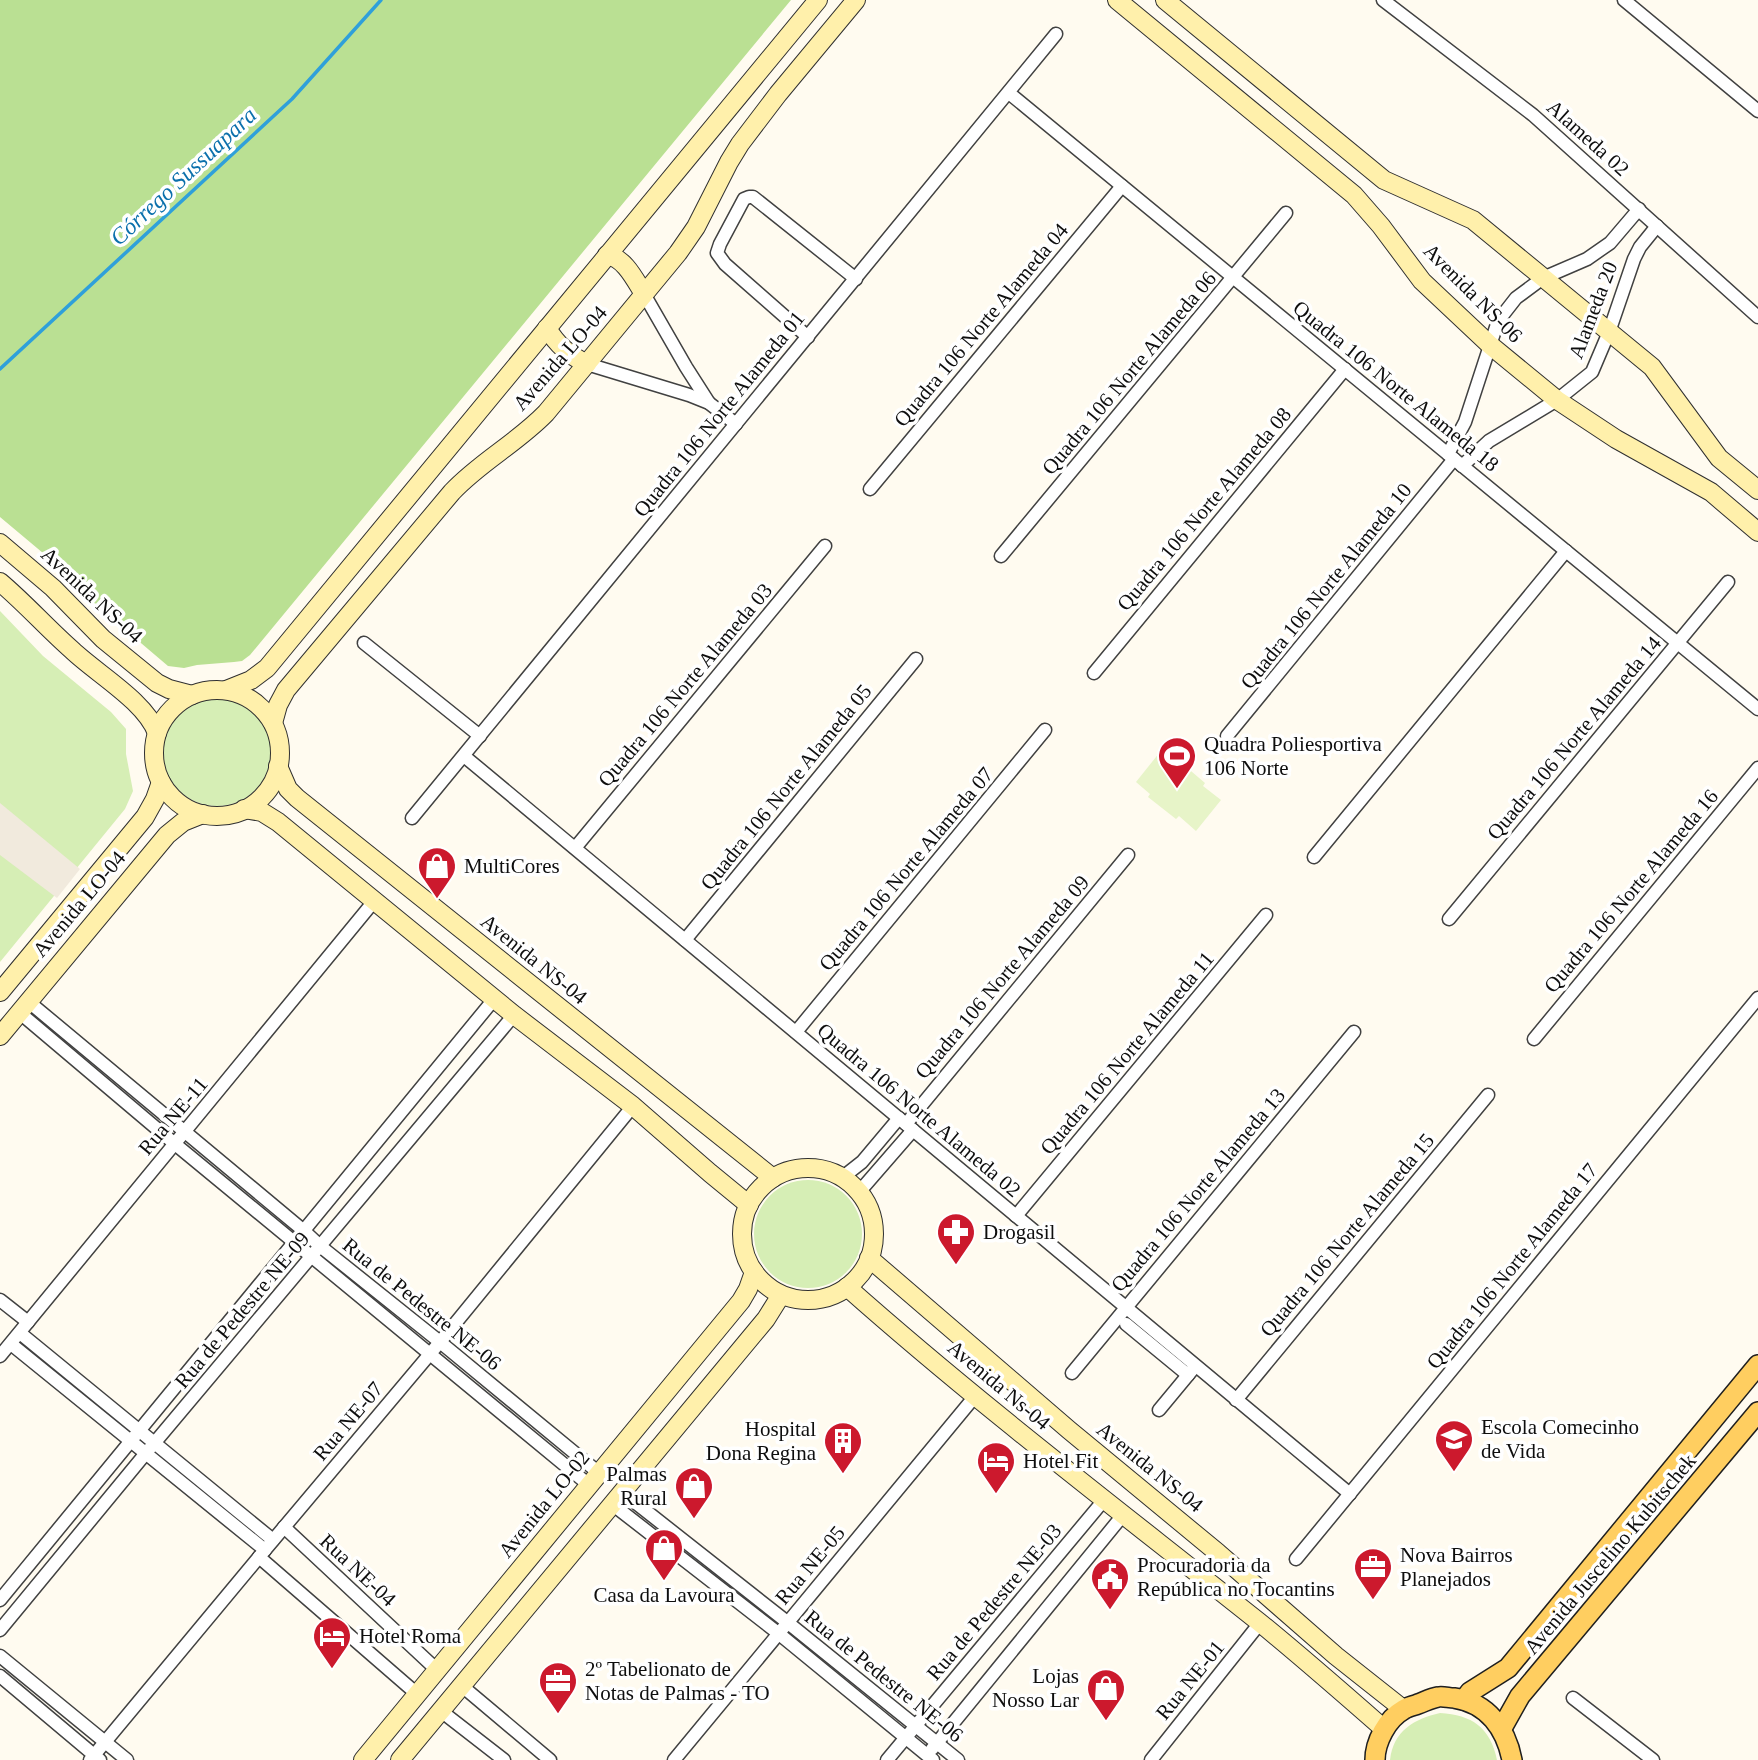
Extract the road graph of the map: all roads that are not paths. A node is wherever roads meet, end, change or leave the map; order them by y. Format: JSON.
{"nodes":[{"id":1,"x":818,"y":0,"type":"edge"},
{"id":2,"x":856,"y":0,"type":"edge"},
{"id":3,"x":1117,"y":0,"type":"edge"},
{"id":4,"x":1165,"y":0,"type":"edge"},
{"id":5,"x":1383,"y":0,"type":"edge"},
{"id":6,"x":1624,"y":0,"type":"edge"},
{"id":7,"x":1056,"y":34,"type":"dead end"},
{"id":8,"x":1009,"y":93,"type":"junction"},
{"id":9,"x":1758,"y":110,"type":"edge"},
{"id":10,"x":1122,"y":186,"type":"junction"},
{"id":11,"x":1639,"y":209,"type":"junction"},
{"id":12,"x":1286,"y":213,"type":"dead end"},
{"id":13,"x":1657,"y":226,"type":"junction"},
{"id":14,"x":607,"y":256,"type":"junction"},
{"id":15,"x":1233,"y":277,"type":"junction"},
{"id":16,"x":1543,"y":278,"type":"junction"},
{"id":17,"x":856,"y":279,"type":"junction"},
{"id":18,"x":644,"y":294,"type":"junction"},
{"id":19,"x":1758,"y":317,"type":"edge"},
{"id":20,"x":547,"y":328,"type":"junction"},
{"id":21,"x":1609,"y":332,"type":"junction"},
{"id":22,"x":808,"y":337,"type":"junction"},
{"id":23,"x":1490,"y":345,"type":"junction"},
{"id":24,"x":587,"y":364,"type":"junction"},
{"id":25,"x":1345,"y":369,"type":"junction"},
{"id":26,"x":1557,"y":400,"type":"junction"},
{"id":27,"x":709,"y":403,"type":"junction"},
{"id":28,"x":736,"y":424,"type":"junction"},
{"id":29,"x":1455,"y":460,"type":"junction"},
{"id":30,"x":870,"y":489,"type":"dead end"},
{"id":31,"x":1758,"y":491,"type":"edge"},
{"id":32,"x":1758,"y":532,"type":"edge"},
{"id":33,"x":0,"y":543,"type":"edge"},
{"id":34,"x":825,"y":546,"type":"dead end"},
{"id":35,"x":1566,"y":551,"type":"junction"},
{"id":36,"x":1001,"y":556,"type":"dead end"},
{"id":37,"x":0,"y":582,"type":"edge"},
{"id":38,"x":1728,"y":582,"type":"dead end"},
{"id":39,"x":365,"y":643,"type":"dead end"},
{"id":40,"x":1678,"y":643,"type":"junction"},
{"id":41,"x":916,"y":659,"type":"dead end"},
{"id":42,"x":1094,"y":673,"type":"dead end"},
{"id":43,"x":226,"y":690,"type":"junction"},
{"id":44,"x":192,"y":695,"type":"junction"},
{"id":45,"x":1758,"y":709,"type":"edge"},
{"id":46,"x":273,"y":723,"type":"junction"},
{"id":47,"x":1045,"y":730,"type":"dead end"},
{"id":48,"x":157,"y":733,"type":"junction"},
{"id":49,"x":480,"y":736,"type":"junction"},
{"id":50,"x":1227,"y":736,"type":"dead end"},
{"id":51,"x":464,"y":755,"type":"junction"},
{"id":52,"x":278,"y":766,"type":"junction"},
{"id":53,"x":1758,"y":768,"type":"edge"},
{"id":54,"x":161,"y":782,"type":"junction"},
{"id":55,"x":244,"y":809,"type":"junction"},
{"id":56,"x":204,"y":814,"type":"junction"},
{"id":57,"x":412,"y":818,"type":"dead end"},
{"id":58,"x":575,"y":848,"type":"junction"},
{"id":59,"x":1128,"y":855,"type":"dead end"},
{"id":60,"x":1314,"y":857,"type":"dead end"},
{"id":61,"x":375,"y":900,"type":"junction"},
{"id":62,"x":1266,"y":915,"type":"dead end"},
{"id":63,"x":1449,"y":919,"type":"dead end"},
{"id":64,"x":685,"y":940,"type":"junction"},
{"id":65,"x":0,"y":992,"type":"edge"},
{"id":66,"x":495,"y":998,"type":"junction"},
{"id":67,"x":1758,"y":998,"type":"edge"},
{"id":68,"x":24,"y":1008,"type":"junction"},
{"id":69,"x":514,"y":1015,"type":"junction"},
{"id":70,"x":796,"y":1032,"type":"junction"},
{"id":71,"x":1354,"y":1032,"type":"dead end"},
{"id":72,"x":0,"y":1036,"type":"edge"},
{"id":73,"x":1534,"y":1040,"type":"dead end"},
{"id":74,"x":1488,"y":1095,"type":"dead end"},
{"id":75,"x":633,"y":1106,"type":"junction"},
{"id":76,"x":906,"y":1124,"type":"junction"},
{"id":77,"x":185,"y":1133,"type":"junction"},
{"id":78,"x":175,"y":1144,"type":"junction"},
{"id":79,"x":844,"y":1177,"type":"junction"},
{"id":80,"x":773,"y":1178,"type":"junction"},
{"id":81,"x":860,"y":1191,"type":"junction"},
{"id":82,"x":748,"y":1205,"type":"junction"},
{"id":83,"x":1016,"y":1216,"type":"junction"},
{"id":84,"x":304,"y":1231,"type":"junction"},
{"id":85,"x":294,"y":1242,"type":"junction"},
{"id":86,"x":316,"y":1251,"type":"junction"},
{"id":87,"x":869,"y":1258,"type":"junction"},
{"id":88,"x":754,"y":1272,"type":"junction"},
{"id":89,"x":847,"y":1287,"type":"junction"},
{"id":90,"x":781,"y":1295,"type":"junction"},
{"id":91,"x":0,"y":1300,"type":"edge"},
{"id":92,"x":1126,"y":1308,"type":"junction"},
{"id":93,"x":28,"y":1322,"type":"junction"},
{"id":94,"x":1126,"y":1324,"type":"dead end"},
{"id":95,"x":440,"y":1342,"type":"junction"},
{"id":96,"x":7,"y":1346,"type":"edge"},
{"id":97,"x":430,"y":1354,"type":"junction"},
{"id":98,"x":1758,"y":1365,"type":"edge"},
{"id":99,"x":1191,"y":1370,"type":"junction"},
{"id":100,"x":1072,"y":1373,"type":"dead end"},
{"id":101,"x":976,"y":1395,"type":"junction"},
{"id":102,"x":1236,"y":1399,"type":"junction"},
{"id":103,"x":1159,"y":1410,"type":"dead end"},
{"id":104,"x":1758,"y":1412,"type":"edge"},
{"id":105,"x":135,"y":1437,"type":"junction"},
{"id":106,"x":150,"y":1449,"type":"junction"},
{"id":107,"x":594,"y":1479,"type":"junction"},
{"id":108,"x":1350,"y":1494,"type":"junction"},
{"id":109,"x":617,"y":1498,"type":"junction"},
{"id":110,"x":1104,"y":1500,"type":"junction"},
{"id":111,"x":1123,"y":1515,"type":"junction"},
{"id":112,"x":284,"y":1527,"type":"junction"},
{"id":113,"x":265,"y":1549,"type":"junction"},
{"id":114,"x":1296,"y":1559,"type":"dead end"},
{"id":115,"x":0,"y":1600,"type":"edge"},
{"id":116,"x":787,"y":1622,"type":"junction"},
{"id":117,"x":1260,"y":1623,"type":"junction"},
{"id":118,"x":0,"y":1630,"type":"edge"},
{"id":119,"x":778,"y":1633,"type":"junction"},
{"id":120,"x":0,"y":1656,"type":"edge"},
{"id":121,"x":437,"y":1670,"type":"junction"},
{"id":122,"x":0,"y":1676,"type":"edge"},
{"id":123,"x":462,"y":1686,"type":"junction"},
{"id":124,"x":417,"y":1694,"type":"junction"},
{"id":125,"x":1573,"y":1698,"type":"dead end"},
{"id":126,"x":1464,"y":1700,"type":"junction"},
{"id":127,"x":1403,"y":1709,"type":"junction"},
{"id":128,"x":441,"y":1711,"type":"junction"},
{"id":129,"x":915,"y":1726,"type":"junction"},
{"id":130,"x":1502,"y":1728,"type":"junction"},
{"id":131,"x":1384,"y":1729,"type":"junction"},
{"id":132,"x":905,"y":1739,"type":"junction"},
{"id":133,"x":106,"y":1741,"type":"junction"},
{"id":134,"x":937,"y":1743,"type":"junction"},
{"id":135,"x":95,"y":1758,"type":"edge"},
{"id":136,"x":927,"y":1758,"type":"edge"},
{"id":137,"x":127,"y":1760,"type":"edge"},
{"id":138,"x":363,"y":1760,"type":"edge"},
{"id":139,"x":400,"y":1760,"type":"edge"},
{"id":140,"x":504,"y":1760,"type":"edge"},
{"id":141,"x":550,"y":1760,"type":"edge"},
{"id":142,"x":674,"y":1760,"type":"edge"},
{"id":143,"x":887,"y":1760,"type":"edge"},
{"id":144,"x":958,"y":1760,"type":"edge"},
{"id":145,"x":1151,"y":1760,"type":"edge"},
{"id":146,"x":1375,"y":1760,"type":"edge"},
{"id":147,"x":1512,"y":1760,"type":"edge"},
{"id":148,"x":1653,"y":1760,"type":"edge"}],
"edges":[{"from":1,"to":14,"type":"street","name":"Avenida LO-04"},
{"from":2,"to":18,"type":"street","name":"Avenida LO-04"},
{"from":3,"to":23,"type":"street","name":"Avenida NS-06"},
{"from":4,"to":16,"type":"street","name":"Avenida NS-06"},
{"from":5,"to":11,"type":"street","name":"Alameda 02"},
{"from":6,"to":9,"type":"street"},
{"from":7,"to":8,"type":"street","name":"Quadra 106 Norte Alameda 01"},
{"from":8,"to":10,"type":"street","name":"Quadra 106 Norte Alameda 18"},
{"from":8,"to":17,"type":"street","name":"Quadra 106 Norte Alameda 01"},
{"from":10,"to":15,"type":"street","name":"Quadra 106 Norte Alameda 18"},
{"from":10,"to":30,"type":"street","name":"Quadra 106 Norte Alameda 04"},
{"from":11,"to":13,"type":"street","name":"Alameda 02"},
{"from":11,"to":16,"type":"street"},
{"from":12,"to":15,"type":"street","name":"Quadra 106 Norte Alameda 06"},
{"from":13,"to":19,"type":"street","name":"Alameda 02"},
{"from":13,"to":21,"type":"street","name":"Alameda 20"},
{"from":14,"to":18,"type":"street"},
{"from":14,"to":20,"type":"street","name":"Avenida LO-04"},
{"from":15,"to":25,"type":"street","name":"Quadra 106 Norte Alameda 18"},
{"from":15,"to":36,"type":"street","name":"Quadra 106 Norte Alameda 06"},
{"from":16,"to":21,"type":"street","name":"Avenida NS-06"},
{"from":16,"to":23,"type":"street"},
{"from":17,"to":22,"type":"street","name":"Quadra 106 Norte Alameda 01"},
{"from":17,"to":22,"type":"street"},
{"from":18,"to":24,"type":"street","name":"Avenida LO-04"},
{"from":18,"to":27,"type":"street"},
{"from":20,"to":24,"type":"street"},
{"from":20,"to":43,"type":"street","name":"Avenida LO-04"},
{"from":21,"to":26,"type":"street","name":"Alameda 20"},
{"from":21,"to":31,"type":"street","name":"Avenida NS-06"},
{"from":22,"to":28,"type":"street","name":"Quadra 106 Norte Alameda 01"},
{"from":23,"to":26,"type":"street","name":"Avenida NS-06"},
{"from":23,"to":29,"type":"street"},
{"from":24,"to":27,"type":"street"},
{"from":24,"to":46,"type":"street","name":"Avenida LO-04"},
{"from":25,"to":29,"type":"street","name":"Quadra 106 Norte Alameda 18"},
{"from":25,"to":42,"type":"street","name":"Quadra 106 Norte Alameda 08"},
{"from":26,"to":29,"type":"street","name":"Alameda 20"},
{"from":26,"to":32,"type":"street","name":"Avenida NS-06"},
{"from":27,"to":28,"type":"street"},
{"from":28,"to":49,"type":"street","name":"Quadra 106 Norte Alameda 01"},
{"from":29,"to":35,"type":"street","name":"Quadra 106 Norte Alameda 18"},
{"from":29,"to":50,"type":"street","name":"Quadra 106 Norte Alameda 10"},
{"from":33,"to":44,"type":"street","name":"Avenida NS-04"},
{"from":34,"to":58,"type":"street","name":"Quadra 106 Norte Alameda 03"},
{"from":35,"to":40,"type":"street","name":"Quadra 106 Norte Alameda 18"},
{"from":35,"to":60,"type":"street"},
{"from":37,"to":48,"type":"street"},
{"from":38,"to":40,"type":"street","name":"Quadra 106 Norte Alameda 14"},
{"from":39,"to":49,"type":"street"},
{"from":40,"to":45,"type":"street","name":"Quadra 106 Norte Alameda 18"},
{"from":40,"to":63,"type":"street","name":"Quadra 106 Norte Alameda 14"},
{"from":41,"to":64,"type":"street","name":"Quadra 106 Norte Alameda 05"},
{"from":43,"to":44,"type":"street","name":"Avenida NS-04"},
{"from":43,"to":46,"type":"street"},
{"from":44,"to":48,"type":"street"},
{"from":46,"to":52,"type":"street","name":"Avenida NS-04"},
{"from":47,"to":70,"type":"street","name":"Quadra 106 Norte Alameda 07"},
{"from":48,"to":54,"type":"street"},
{"from":49,"to":51,"type":"street","name":"Quadra 106 Norte Alameda 01"},
{"from":51,"to":57,"type":"street","name":"Quadra 106 Norte Alameda 01"},
{"from":51,"to":58,"type":"street","name":"Quadra 106 Norte Alameda 02"},
{"from":52,"to":55,"type":"street"},
{"from":52,"to":80,"type":"street","name":"Avenida NS-04"},
{"from":53,"to":73,"type":"street","name":"Quadra 106 Norte Alameda 16"},
{"from":54,"to":56,"type":"street"},
{"from":54,"to":65,"type":"street","name":"Avenida LO-04"},
{"from":55,"to":56,"type":"street"},
{"from":55,"to":61,"type":"street"},
{"from":56,"to":68,"type":"street","name":"Avenida LO-04"},
{"from":58,"to":64,"type":"street","name":"Quadra 106 Norte Alameda 02"},
{"from":59,"to":76,"type":"street","name":"Quadra 106 Norte Alameda 09"},
{"from":61,"to":66,"type":"street"},
{"from":61,"to":77,"type":"street","name":"Rua NE-11"},
{"from":62,"to":83,"type":"street","name":"Quadra 106 Norte Alameda 11"},
{"from":64,"to":70,"type":"street","name":"Quadra 106 Norte Alameda 02"},
{"from":66,"to":69,"type":"street"},
{"from":66,"to":84,"type":"street","name":"Rua de Pedestre NE-09"},
{"from":67,"to":108,"type":"street","name":"Quadra 106 Norte Alameda 17"},
{"from":68,"to":72,"type":"street","name":"Avenida LO-04"},
{"from":68,"to":77,"type":"street","name":"Rua de Pedestre NE-06"},
{"from":68,"to":78,"type":"street","name":"Rua de Pedestre NE-06"},
{"from":69,"to":75,"type":"street"},
{"from":69,"to":86,"type":"street","name":"Rua de Pedestre NE-09"},
{"from":70,"to":76,"type":"street","name":"Quadra 106 Norte Alameda 02"},
{"from":71,"to":92,"type":"street","name":"Quadra 106 Norte Alameda 13"},
{"from":74,"to":102,"type":"street","name":"Quadra 106 Norte Alameda 15"},
{"from":75,"to":82,"type":"street"},
{"from":75,"to":95,"type":"street","name":"Rua NE-07"},
{"from":76,"to":79,"type":"street"},
{"from":76,"to":81,"type":"street"},
{"from":76,"to":83,"type":"street","name":"Quadra 106 Norte Alameda 02"},
{"from":77,"to":78,"type":"street","name":"Rua NE-11"},
{"from":77,"to":84,"type":"street","name":"Rua de Pedestre NE-06"},
{"from":78,"to":85,"type":"street","name":"Rua de Pedestre NE-06"},
{"from":78,"to":93,"type":"street","name":"Rua NE-11"},
{"from":79,"to":80,"type":"street"},
{"from":79,"to":81,"type":"street"},
{"from":80,"to":82,"type":"street"},
{"from":81,"to":87,"type":"street"},
{"from":82,"to":88,"type":"street"},
{"from":83,"to":92,"type":"street","name":"Quadra 106 Norte Alameda 02"},
{"from":84,"to":85,"type":"street","name":"Rua de Pedestre NE-09"},
{"from":84,"to":86,"type":"street","name":"Rua de Pedestre NE-06"},
{"from":85,"to":86,"type":"street","name":"Rua de Pedestre NE-06"},
{"from":85,"to":105,"type":"street","name":"Rua de Pedestre NE-09"},
{"from":86,"to":95,"type":"street","name":"Rua de Pedestre NE-06"},
{"from":86,"to":97,"type":"street","name":"Rua de Pedestre NE-06"},
{"from":86,"to":106,"type":"street","name":"Rua de Pedestre NE-09"},
{"from":87,"to":89,"type":"street"},
{"from":87,"to":127,"type":"street","name":"Avenida NS-04"},
{"from":88,"to":90,"type":"street"},
{"from":88,"to":107,"type":"street","name":"Avenida LO-02"},
{"from":89,"to":90,"type":"street"},
{"from":89,"to":101,"type":"street","name":"Avenida Ns-04"},
{"from":90,"to":109,"type":"street"},
{"from":91,"to":93,"type":"street"},
{"from":92,"to":99,"type":"street","name":"Quadra 106 Norte Alameda 02"},
{"from":92,"to":100,"type":"street","name":"Quadra 106 Norte Alameda 13"},
{"from":93,"to":96,"type":"street","name":"Rua NE-11"},
{"from":94,"to":99,"type":"street"},
{"from":95,"to":97,"type":"street","name":"Rua NE-07"},
{"from":95,"to":107,"type":"street","name":"Rua de Pedestre NE-06"},
{"from":96,"to":105,"type":"street"},
{"from":97,"to":107,"type":"street","name":"Rua de Pedestre NE-06"},
{"from":97,"to":112,"type":"street","name":"Rua NE-07"},
{"from":98,"to":126,"type":"main road","name":"Avenida Juscelino Kubitschek"},
{"from":99,"to":102,"type":"street","name":"Quadra 106 Norte Alameda 02"},
{"from":99,"to":103,"type":"street"},
{"from":101,"to":110,"type":"street","name":"Avenida Ns-04"},
{"from":101,"to":116,"type":"street","name":"Rua NE-05"},
{"from":102,"to":108,"type":"street","name":"Quadra 106 Norte Alameda 02"},
{"from":104,"to":130,"type":"main road","name":"Avenida Juscelino Kubitschek"},
{"from":105,"to":106,"type":"street"},
{"from":105,"to":115,"type":"street","name":"Rua de Pedestre NE-09"},
{"from":106,"to":113,"type":"street"},
{"from":106,"to":118,"type":"street","name":"Rua de Pedestre NE-09"},
{"from":107,"to":121,"type":"street","name":"Avenida LO-02"},
{"from":108,"to":114,"type":"street","name":"Quadra 106 Norte Alameda 17"},
{"from":109,"to":116,"type":"street","name":"Rua de Pedestre NE-06"},
{"from":109,"to":119,"type":"street","name":"Rua de Pedestre NE-06"},
{"from":109,"to":123,"type":"street"},
{"from":110,"to":111,"type":"street","name":"Avenida Ns-04"},
{"from":110,"to":129,"type":"street","name":"Rua de Pedestre NE-03"},
{"from":111,"to":117,"type":"street","name":"Avenida Ns-04"},
{"from":111,"to":134,"type":"street","name":"Rua de Pedestre NE-03"},
{"from":112,"to":113,"type":"street","name":"Rua NE-07"},
{"from":112,"to":121,"type":"street","name":"Rua NE-04"},
{"from":113,"to":124,"type":"street"},
{"from":113,"to":133,"type":"street","name":"Rua NE-07"},
{"from":116,"to":119,"type":"street","name":"Rua NE-05"},
{"from":116,"to":129,"type":"street","name":"Rua de Pedestre NE-06"},
{"from":117,"to":131,"type":"street","name":"Avenida Ns-04"},
{"from":117,"to":145,"type":"street","name":"Rua NE-01"},
{"from":119,"to":132,"type":"street","name":"Rua de Pedestre NE-06"},
{"from":119,"to":142,"type":"street","name":"Rua NE-05"},
{"from":120,"to":133,"type":"street"},
{"from":121,"to":124,"type":"street","name":"Avenida LO-02"},
{"from":122,"to":135,"type":"street"},
{"from":123,"to":128,"type":"street"},
{"from":123,"to":141,"type":"street"},
{"from":124,"to":138,"type":"street","name":"Avenida LO-02"},
{"from":125,"to":148,"type":"street"},
{"from":126,"to":127,"type":"main road"},
{"from":126,"to":130,"type":"main road"},
{"from":127,"to":131,"type":"main road"},
{"from":128,"to":139,"type":"street"},
{"from":128,"to":140,"type":"street"},
{"from":129,"to":132,"type":"street","name":"Rua de Pedestre NE-03"},
{"from":129,"to":134,"type":"street","name":"Rua de Pedestre NE-06"},
{"from":130,"to":147,"type":"main road"},
{"from":131,"to":146,"type":"main road"},
{"from":132,"to":136,"type":"street","name":"Rua de Pedestre NE-06"},
{"from":132,"to":143,"type":"street","name":"Rua de Pedestre NE-03"},
{"from":133,"to":135,"type":"street","name":"Rua NE-07"},
{"from":133,"to":137,"type":"street"},
{"from":134,"to":136,"type":"street","name":"Rua de Pedestre NE-03"},
{"from":134,"to":144,"type":"street","name":"Rua de Pedestre NE-06"}]}
